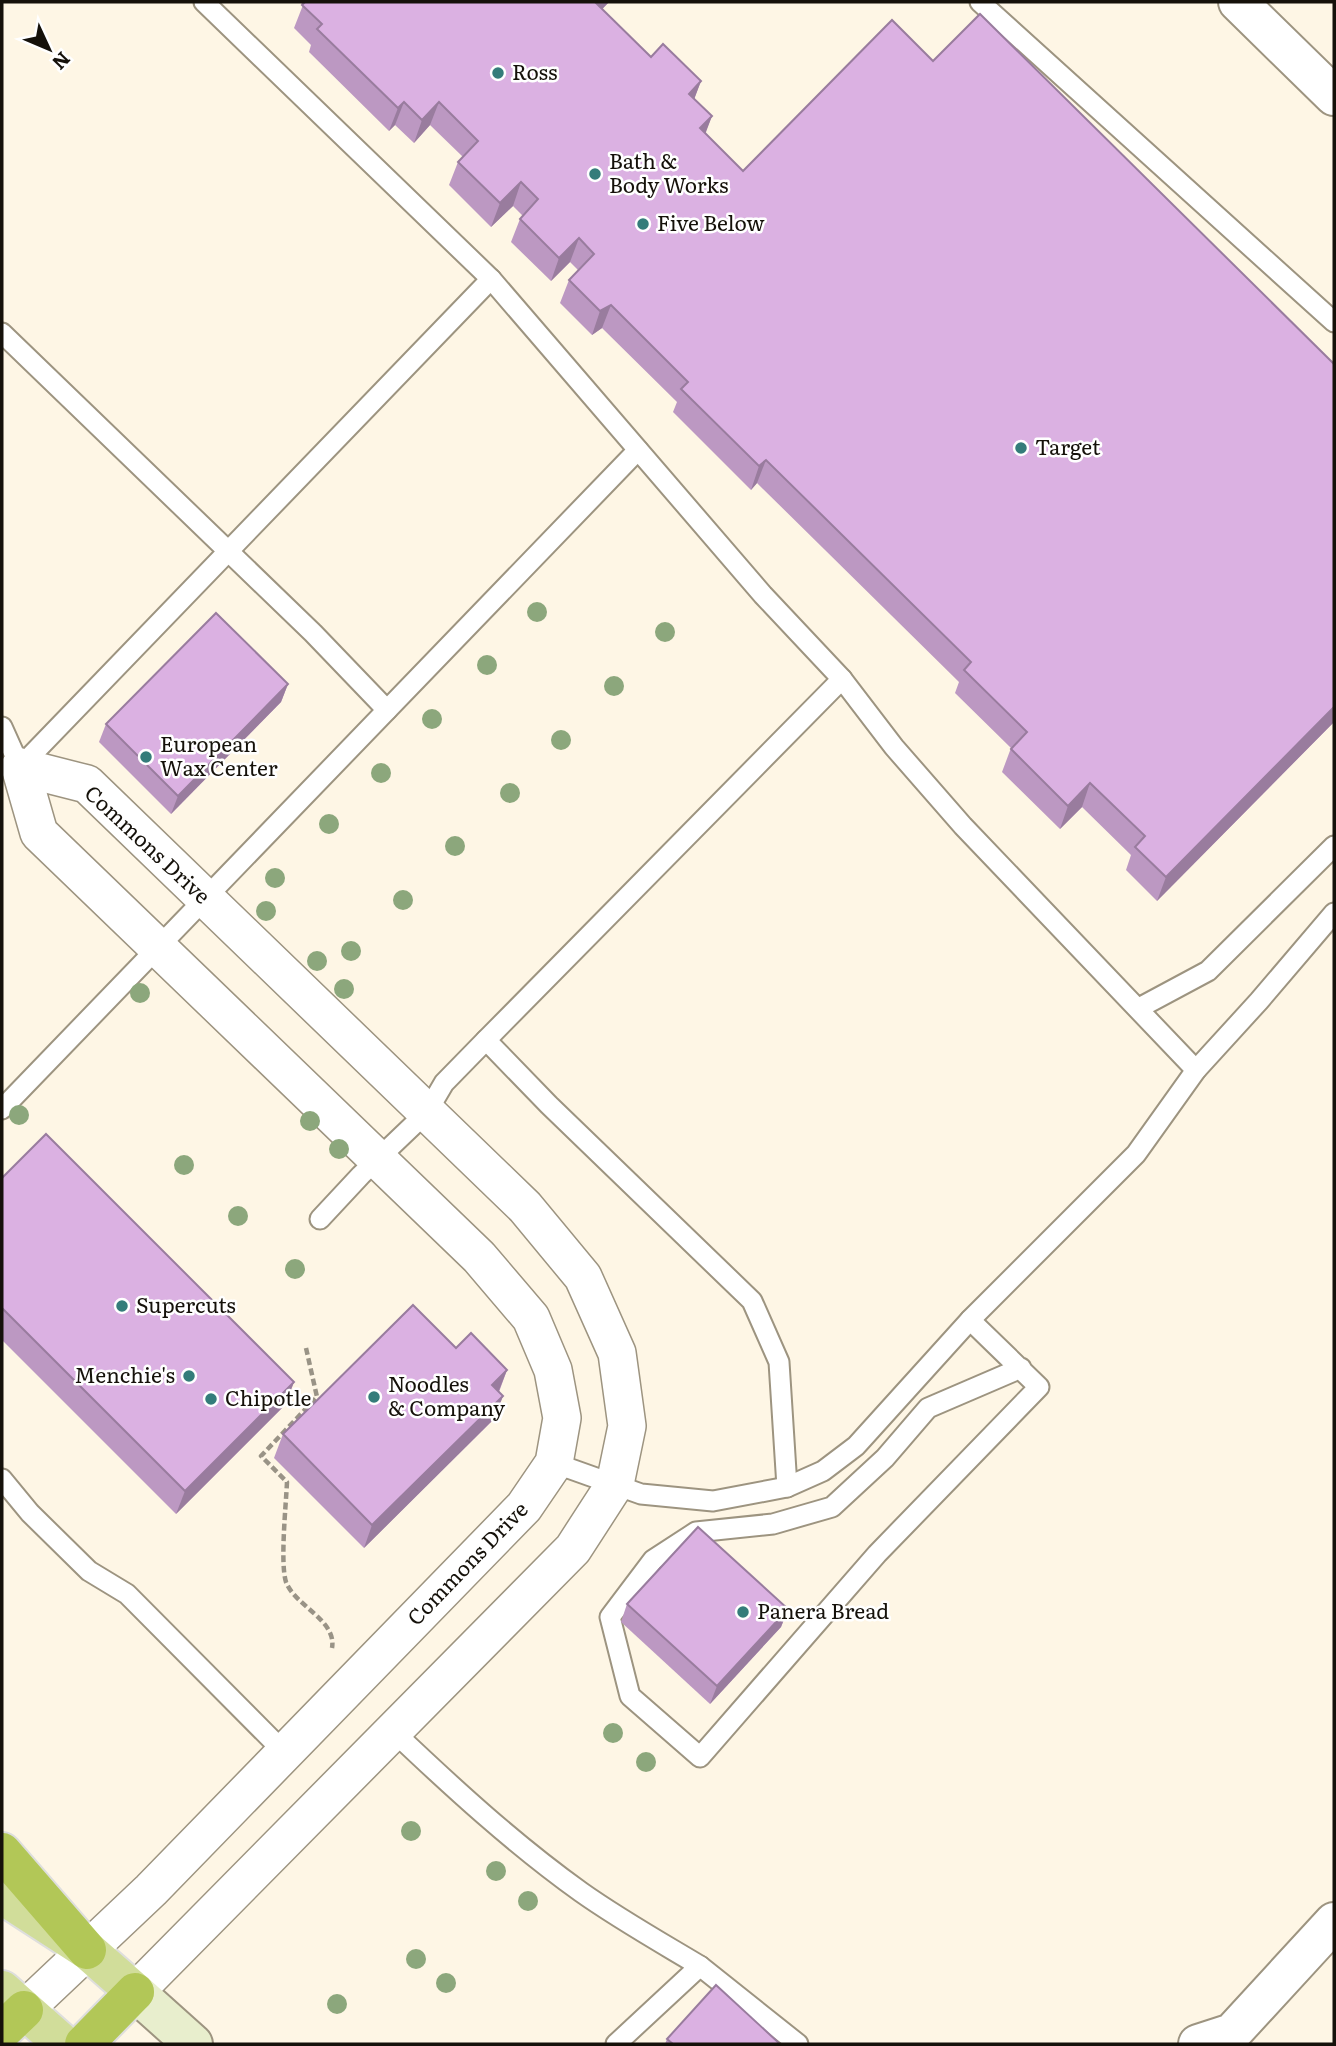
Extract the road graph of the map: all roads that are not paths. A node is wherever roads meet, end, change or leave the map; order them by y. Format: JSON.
{"nodes":[{"id":1,"x":204,"y":2,"type":"edge"},
{"id":2,"x":980,"y":2,"type":"edge"},
{"id":3,"x":1238,"y":2,"type":"edge"},
{"id":4,"x":1334,"y":96,"type":"edge"},
{"id":5,"x":491,"y":279,"type":"junction"},
{"id":6,"x":1334,"y":322,"type":"edge"},
{"id":7,"x":2,"y":333,"type":"edge"},
{"id":8,"x":638,"y":450,"type":"junction"},
{"id":9,"x":228,"y":552,"type":"junction"},
{"id":10,"x":842,"y":679,"type":"junction"},
{"id":11,"x":387,"y":710,"type":"junction"},
{"id":12,"x":2,"y":727,"type":"edge"},
{"id":13,"x":20,"y":767,"type":"junction"},
{"id":14,"x":1334,"y":846,"type":"edge"},
{"id":15,"x":205,"y":898,"type":"junction"},
{"id":16,"x":1334,"y":913,"type":"edge"},
{"id":17,"x":158,"y":947,"type":"junction"},
{"id":18,"x":1139,"y":1008,"type":"junction"},
{"id":19,"x":486,"y":1040,"type":"junction"},
{"id":20,"x":1196,"y":1070,"type":"junction"},
{"id":21,"x":2,"y":1109,"type":"edge"},
{"id":22,"x":427,"y":1112,"type":"junction"},
{"id":23,"x":378,"y":1160,"type":"junction"},
{"id":24,"x":320,"y":1220,"type":"dead end"},
{"id":25,"x":970,"y":1320,"type":"junction"},
{"id":26,"x":1021,"y":1368,"type":"junction"},
{"id":27,"x":554,"y":1463,"type":"junction"},
{"id":28,"x":2,"y":1479,"type":"edge"},
{"id":29,"x":615,"y":1484,"type":"junction"},
{"id":30,"x":787,"y":1487,"type":"junction"},
{"id":31,"x":393,"y":1731,"type":"junction"},
{"id":32,"x":285,"y":1753,"type":"junction"},
{"id":33,"x":2,"y":1852,"type":"edge"},
{"id":34,"x":2,"y":1895,"type":"edge"},
{"id":35,"x":1334,"y":1922,"type":"edge"},
{"id":36,"x":88,"y":1950,"type":"junction"},
{"id":37,"x":700,"y":1966,"type":"junction"},
{"id":38,"x":135,"y":1992,"type":"junction"},
{"id":39,"x":9,"y":2010,"type":"edge"},
{"id":40,"x":1220,"y":2041,"type":"edge"},
{"id":41,"x":63,"y":2044,"type":"edge"},
{"id":42,"x":84,"y":2044,"type":"edge"},
{"id":43,"x":193,"y":2044,"type":"edge"},
{"id":44,"x":616,"y":2044,"type":"edge"},
{"id":45,"x":798,"y":2044,"type":"edge"}],
"edges":[{"from":1,"to":5,"type":"lane"},
{"from":2,"to":6,"type":"lane"},
{"from":3,"to":4,"type":"street"},
{"from":5,"to":8,"type":"lane"},
{"from":5,"to":9,"type":"lane"},
{"from":7,"to":9,"type":"lane"},
{"from":8,"to":10,"type":"lane"},
{"from":8,"to":11,"type":"lane"},
{"from":9,"to":11,"type":"lane"},
{"from":9,"to":13,"type":"lane"},
{"from":10,"to":18,"type":"lane"},
{"from":10,"to":19,"type":"lane"},
{"from":11,"to":15,"type":"lane"},
{"from":12,"to":13,"type":"lane"},
{"from":13,"to":15,"type":"street","name":"Commons Drive"},
{"from":13,"to":17,"type":"street","name":"Commons Drive"},
{"from":14,"to":18,"type":"lane"},
{"from":15,"to":17,"type":"lane"},
{"from":15,"to":22,"type":"street","name":"Commons Drive"},
{"from":16,"to":20,"type":"lane"},
{"from":17,"to":21,"type":"lane"},
{"from":17,"to":23,"type":"street","name":"Commons Drive"},
{"from":18,"to":20,"type":"lane"},
{"from":19,"to":22,"type":"lane"},
{"from":19,"to":30,"type":"lane"},
{"from":20,"to":25,"type":"lane"},
{"from":22,"to":23,"type":"lane"},
{"from":22,"to":29,"type":"street","name":"Commons Drive"},
{"from":23,"to":24,"type":"lane"},
{"from":23,"to":27,"type":"street","name":"Commons Drive"},
{"from":25,"to":26,"type":"lane"},
{"from":25,"to":30,"type":"lane"},
{"from":26,"to":26,"type":"lane"},
{"from":27,"to":29,"type":"lane"},
{"from":27,"to":32,"type":"street","name":"Commons Drive"},
{"from":28,"to":32,"type":"lane"},
{"from":29,"to":30,"type":"lane"},
{"from":29,"to":31,"type":"street","name":"Commons Drive"},
{"from":31,"to":37,"type":"lane"},
{"from":31,"to":38,"type":"street","name":"Commons Drive"},
{"from":32,"to":36,"type":"street","name":"Commons Drive"},
{"from":33,"to":36,"type":"highway"},
{"from":34,"to":36,"type":"main road"},
{"from":35,"to":40,"type":"street"},
{"from":36,"to":38,"type":"main road"},
{"from":36,"to":39,"type":"street","name":"Commons Drive"},
{"from":37,"to":44,"type":"lane"},
{"from":37,"to":45,"type":"lane"},
{"from":38,"to":42,"type":"highway"},
{"from":38,"to":43,"type":"main road"},
{"from":39,"to":41,"type":"main road"}]}
